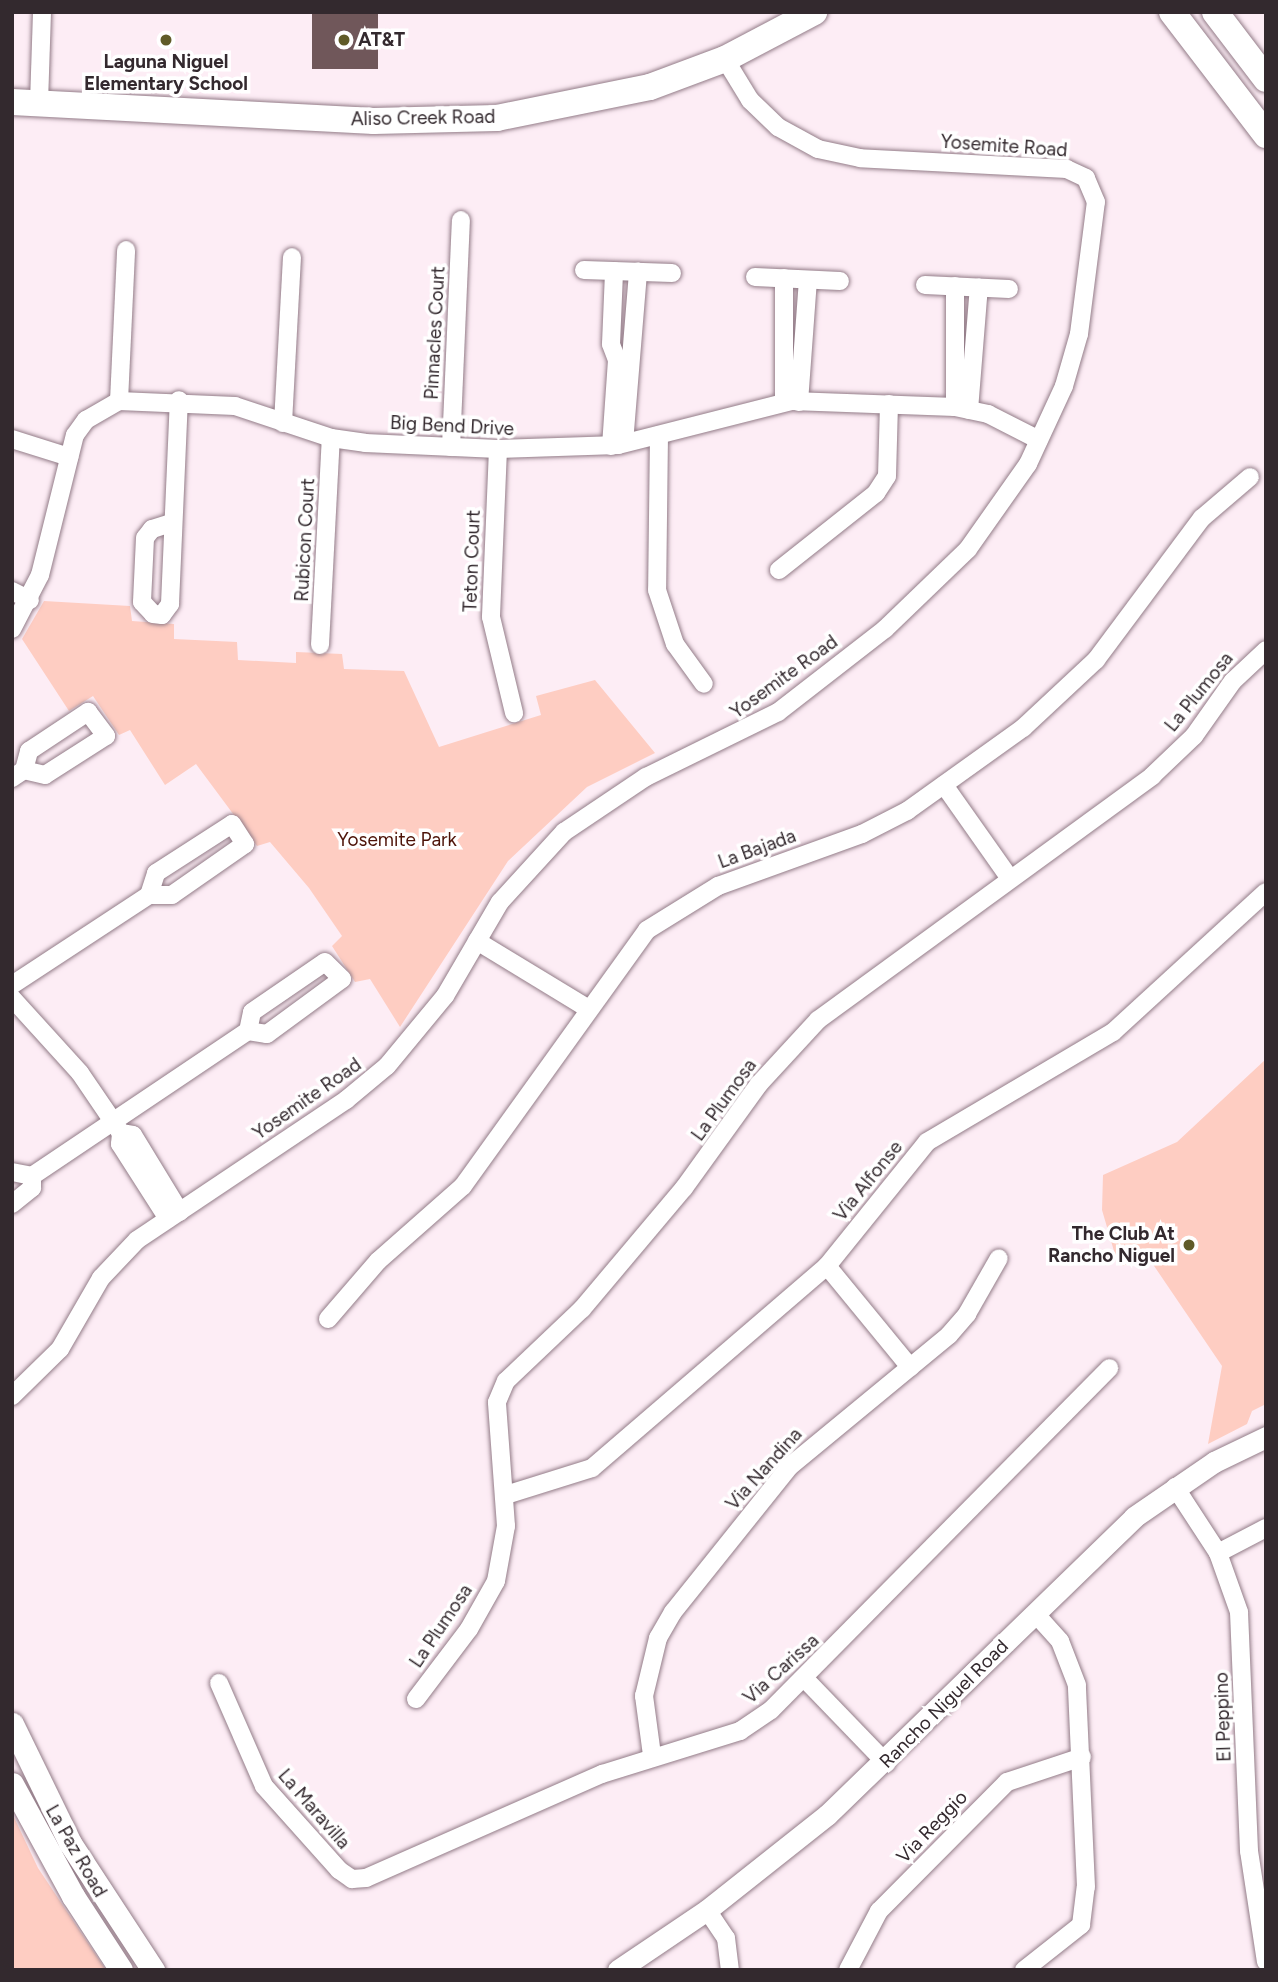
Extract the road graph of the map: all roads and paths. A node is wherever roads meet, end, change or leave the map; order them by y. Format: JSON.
{"nodes":[{"id":1,"x":43,"y":12,"type":"edge"},
{"id":2,"x":814,"y":12,"type":"edge"},
{"id":3,"x":1172,"y":12,"type":"edge"},
{"id":4,"x":1215,"y":12,"type":"edge"},
{"id":5,"x":725,"y":59,"type":"junction"},
{"id":6,"x":1266,"y":79,"type":"edge"},
{"id":7,"x":12,"y":102,"type":"edge"},
{"id":8,"x":39,"y":103,"type":"junction"},
{"id":9,"x":1266,"y":135,"type":"edge"},
{"id":10,"x":461,"y":220,"type":"dead end"},
{"id":11,"x":126,"y":250,"type":"dead end"},
{"id":12,"x":292,"y":257,"type":"dead end"},
{"id":13,"x":584,"y":270,"type":"dead end"},
{"id":14,"x":614,"y":271,"type":"junction"},
{"id":15,"x":638,"y":272,"type":"junction"},
{"id":16,"x":672,"y":273,"type":"dead end"},
{"id":17,"x":755,"y":277,"type":"dead end"},
{"id":18,"x":784,"y":278,"type":"junction"},
{"id":19,"x":808,"y":280,"type":"junction"},
{"id":20,"x":840,"y":281,"type":"dead end"},
{"id":21,"x":925,"y":285,"type":"dead end"},
{"id":22,"x":955,"y":286,"type":"junction"},
{"id":23,"x":979,"y":287,"type":"junction"},
{"id":24,"x":1009,"y":289,"type":"dead end"},
{"id":25,"x":964,"y":353,"type":"junction"},
{"id":26,"x":793,"y":356,"type":"junction"},
{"id":27,"x":622,"y":360,"type":"junction"},
{"id":28,"x":178,"y":400,"type":"junction"},
{"id":29,"x":118,"y":401,"type":"junction"},
{"id":30,"x":792,"y":402,"type":"junction"},
{"id":31,"x":890,"y":404,"type":"junction"},
{"id":32,"x":962,"y":409,"type":"junction"},
{"id":33,"x":283,"y":423,"type":"junction"},
{"id":34,"x":665,"y":434,"type":"junction"},
{"id":35,"x":12,"y":439,"type":"edge"},
{"id":36,"x":331,"y":439,"type":"junction"},
{"id":37,"x":1039,"y":440,"type":"junction"},
{"id":38,"x":618,"y":444,"type":"junction"},
{"id":39,"x":451,"y":447,"type":"junction"},
{"id":40,"x":498,"y":449,"type":"junction"},
{"id":41,"x":69,"y":457,"type":"junction"},
{"id":42,"x":1250,"y":477,"type":"dead end"},
{"id":43,"x":171,"y":523,"type":"dead end"},
{"id":44,"x":779,"y":570,"type":"dead end"},
{"id":45,"x":12,"y":592,"type":"edge"},
{"id":46,"x":30,"y":600,"type":"junction"},
{"id":47,"x":12,"y":629,"type":"edge"},
{"id":48,"x":320,"y":645,"type":"dead end"},
{"id":49,"x":1266,"y":650,"type":"edge"},
{"id":50,"x":704,"y":684,"type":"dead end"},
{"id":51,"x":514,"y":713,"type":"dead end"},
{"id":52,"x":944,"y":785,"type":"junction"},
{"id":53,"x":1009,"y":877,"type":"junction"},
{"id":54,"x":1266,"y":892,"type":"edge"},
{"id":55,"x":149,"y":895,"type":"junction"},
{"id":56,"x":477,"y":940,"type":"junction"},
{"id":57,"x":12,"y":985,"type":"edge"},
{"id":58,"x":12,"y":998,"type":"edge"},
{"id":59,"x":587,"y":1007,"type":"junction"},
{"id":60,"x":248,"y":1031,"type":"junction"},
{"id":61,"x":117,"y":1127,"type":"junction"},
{"id":62,"x":12,"y":1172,"type":"edge"},
{"id":63,"x":32,"y":1175,"type":"junction"},
{"id":64,"x":12,"y":1204,"type":"edge"},
{"id":65,"x":174,"y":1216,"type":"junction"},
{"id":66,"x":999,"y":1258,"type":"dead end"},
{"id":67,"x":827,"y":1266,"type":"junction"},
{"id":68,"x":328,"y":1319,"type":"dead end"},
{"id":69,"x":910,"y":1367,"type":"junction"},
{"id":70,"x":1109,"y":1368,"type":"dead end"},
{"id":71,"x":12,"y":1396,"type":"edge"},
{"id":72,"x":1266,"y":1437,"type":"edge"},
{"id":73,"x":1175,"y":1487,"type":"junction"},
{"id":74,"x":506,"y":1494,"type":"junction"},
{"id":75,"x":1266,"y":1528,"type":"edge"},
{"id":76,"x":1218,"y":1553,"type":"junction"},
{"id":77,"x":1036,"y":1614,"type":"junction"},
{"id":78,"x":805,"y":1679,"type":"junction"},
{"id":79,"x":219,"y":1683,"type":"dead end"},
{"id":80,"x":416,"y":1699,"type":"dead end"},
{"id":81,"x":12,"y":1724,"type":"edge"},
{"id":82,"x":652,"y":1755,"type":"junction"},
{"id":83,"x":1082,"y":1757,"type":"junction"},
{"id":84,"x":886,"y":1763,"type":"junction"},
{"id":85,"x":12,"y":1784,"type":"edge"},
{"id":86,"x":352,"y":1879,"type":"joint"},
{"id":87,"x":707,"y":1910,"type":"junction"},
{"id":88,"x":1266,"y":1962,"type":"edge"},
{"id":89,"x":121,"y":1970,"type":"edge"},
{"id":90,"x":153,"y":1970,"type":"edge"},
{"id":91,"x":618,"y":1970,"type":"edge"},
{"id":92,"x":730,"y":1970,"type":"edge"},
{"id":93,"x":849,"y":1970,"type":"edge"},
{"id":94,"x":1024,"y":1970,"type":"edge"}],
"edges":[{"from":1,"to":8,"type":"street"},
{"from":2,"to":5,"type":"main road","name":"Aliso Creek Road"},
{"from":3,"to":9,"type":"main road"},
{"from":4,"to":6,"type":"main road"},
{"from":5,"to":8,"type":"main road","name":"Aliso Creek Road"},
{"from":5,"to":37,"type":"street","name":"Yosemite Road"},
{"from":7,"to":8,"type":"main road","name":"Aliso Creek Road"},
{"from":10,"to":39,"type":"street","name":"Pinnacles Court"},
{"from":11,"to":29,"type":"street"},
{"from":12,"to":33,"type":"street"},
{"from":13,"to":14,"type":"street"},
{"from":14,"to":15,"type":"street"},
{"from":14,"to":27,"type":"street"},
{"from":15,"to":16,"type":"street"},
{"from":15,"to":27,"type":"street"},
{"from":17,"to":18,"type":"street"},
{"from":18,"to":19,"type":"street"},
{"from":18,"to":26,"type":"street"},
{"from":19,"to":20,"type":"street"},
{"from":19,"to":26,"type":"street"},
{"from":21,"to":22,"type":"street"},
{"from":22,"to":23,"type":"street"},
{"from":22,"to":25,"type":"street"},
{"from":23,"to":24,"type":"street"},
{"from":23,"to":25,"type":"street"},
{"from":25,"to":32,"type":"street"},
{"from":26,"to":30,"type":"street"},
{"from":27,"to":38,"type":"street"},
{"from":28,"to":29,"type":"street","name":"Big Bend Drive"},
{"from":28,"to":33,"type":"street","name":"Big Bend Drive"},
{"from":28,"to":43,"type":"street"},
{"from":29,"to":41,"type":"street","name":"Big Bend Drive"},
{"from":30,"to":31,"type":"street","name":"Big Bend Drive"},
{"from":30,"to":34,"type":"street","name":"Big Bend Drive"},
{"from":31,"to":32,"type":"street","name":"Big Bend Drive"},
{"from":31,"to":44,"type":"street"},
{"from":32,"to":37,"type":"street","name":"Big Bend Drive"},
{"from":33,"to":36,"type":"street","name":"Big Bend Drive"},
{"from":34,"to":38,"type":"street","name":"Big Bend Drive"},
{"from":34,"to":50,"type":"street"},
{"from":35,"to":41,"type":"street"},
{"from":36,"to":39,"type":"street","name":"Big Bend Drive"},
{"from":36,"to":48,"type":"street","name":"Rubicon Court"},
{"from":37,"to":56,"type":"street","name":"Yosemite Road"},
{"from":38,"to":40,"type":"street","name":"Big Bend Drive"},
{"from":39,"to":40,"type":"street","name":"Big Bend Drive"},
{"from":40,"to":51,"type":"street","name":"Teton Court"},
{"from":41,"to":46,"type":"street","name":"Big Bend Drive"},
{"from":42,"to":52,"type":"street","name":"La Bajada"},
{"from":45,"to":46,"type":"street"},
{"from":46,"to":47,"type":"street","name":"Big Bend Drive"},
{"from":49,"to":53,"type":"street","name":"La Plumosa"},
{"from":52,"to":53,"type":"street"},
{"from":52,"to":59,"type":"street","name":"La Bajada"},
{"from":53,"to":74,"type":"street","name":"La Plumosa"},
{"from":54,"to":67,"type":"street","name":"Via Alfonse"},
{"from":55,"to":55,"type":"street"},
{"from":55,"to":57,"type":"street"},
{"from":56,"to":59,"type":"street"},
{"from":56,"to":65,"type":"street","name":"Yosemite Road"},
{"from":58,"to":61,"type":"street"},
{"from":59,"to":68,"type":"street","name":"La Bajada"},
{"from":60,"to":60,"type":"street"},
{"from":60,"to":61,"type":"street"},
{"from":61,"to":63,"type":"street"},
{"from":61,"to":65,"type":"street"},
{"from":62,"to":63,"type":"street"},
{"from":63,"to":64,"type":"street"},
{"from":65,"to":71,"type":"street","name":"Yosemite Road"},
{"from":66,"to":69,"type":"street","name":"Via Nandina"},
{"from":67,"to":69,"type":"street"},
{"from":67,"to":74,"type":"street","name":"Via Alfonse"},
{"from":69,"to":82,"type":"street","name":"Via Nandina"},
{"from":70,"to":78,"type":"street","name":"Via Carissa"},
{"from":72,"to":73,"type":"street","name":"Rancho Niguel Road"},
{"from":73,"to":76,"type":"street","name":"El Peppino"},
{"from":73,"to":77,"type":"street","name":"Rancho Niguel Road"},
{"from":74,"to":80,"type":"street","name":"La Plumosa"},
{"from":75,"to":76,"type":"street"},
{"from":76,"to":88,"type":"street","name":"El Peppino"},
{"from":77,"to":83,"type":"street"},
{"from":77,"to":84,"type":"street","name":"Rancho Niguel Road"},
{"from":78,"to":82,"type":"street","name":"Via Carissa"},
{"from":78,"to":84,"type":"street"},
{"from":79,"to":86,"type":"street","name":"La Maravilla"},
{"from":81,"to":90,"type":"main road","name":"La Paz Road"},
{"from":82,"to":86,"type":"street","name":"Via Carissa"},
{"from":83,"to":93,"type":"street","name":"Via Reggio"},
{"from":83,"to":94,"type":"street"},
{"from":84,"to":87,"type":"street","name":"Rancho Niguel Road"},
{"from":85,"to":89,"type":"main road","name":"La Paz Road"},
{"from":87,"to":91,"type":"street","name":"Rancho Niguel Road"},
{"from":87,"to":92,"type":"street"}]}
